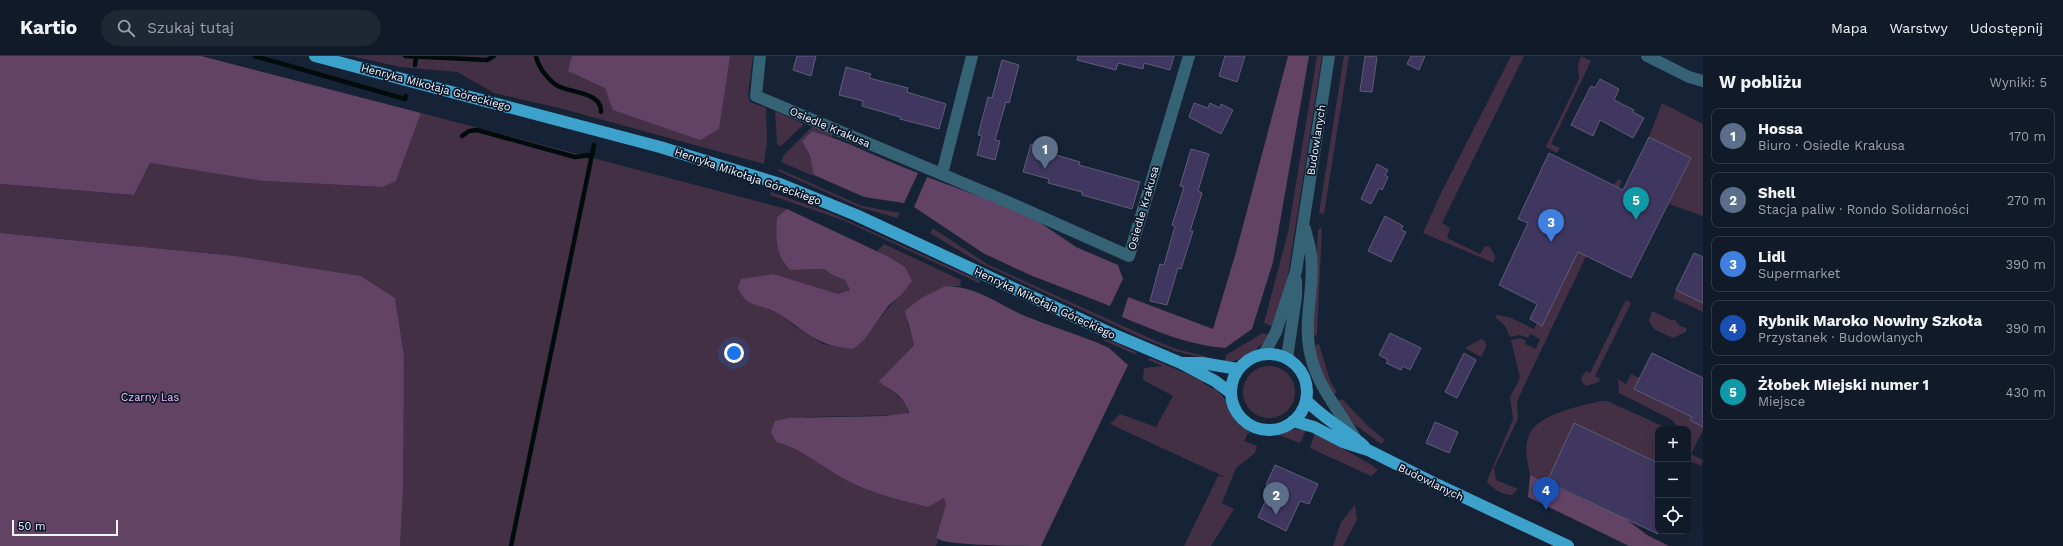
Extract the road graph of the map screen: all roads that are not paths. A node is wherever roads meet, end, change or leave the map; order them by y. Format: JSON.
{"nodes":[{"id":1,"x":315,"y":56,"type":"edge"},
{"id":2,"x":760,"y":56,"type":"edge"},
{"id":3,"x":972,"y":56,"type":"edge"},
{"id":4,"x":1189,"y":56,"type":"edge"},
{"id":5,"x":1329,"y":56,"type":"edge"},
{"id":6,"x":1648,"y":56,"type":"edge"},
{"id":7,"x":1689,"y":77,"type":"junction"},
{"id":8,"x":1703,"y":81,"type":"edge"},
{"id":9,"x":1703,"y":91,"type":"edge"},
{"id":10,"x":942,"y":174,"type":"junction"},
{"id":11,"x":1303,"y":223,"type":"junction"},
{"id":12,"x":1296,"y":271,"type":"junction"},
{"id":13,"x":1264,"y":354,"type":"junction"},
{"id":14,"x":1287,"y":358,"type":"junction"},
{"id":15,"x":1181,"y":363,"type":"junction"},
{"id":16,"x":1238,"y":369,"type":"junction"},
{"id":17,"x":1231,"y":393,"type":"junction"},
{"id":18,"x":1306,"y":400,"type":"junction"},
{"id":19,"x":1293,"y":421,"type":"junction"},
{"id":20,"x":1355,"y":438,"type":"junction"},
{"id":21,"x":1368,"y":450,"type":"junction"},
{"id":22,"x":1568,"y":546,"type":"edge"}],
"edges":[{"from":1,"to":15,"type":"main road","name":"Henryka Mikołaja Góreckiego"},
{"from":2,"to":10,"type":"street","name":"Osiedle Krakusa"},
{"from":3,"to":10,"type":"street"},
{"from":4,"to":10,"type":"street","name":"Osiedle Krakusa"},
{"from":5,"to":11,"type":"street","name":"Budowlanych"},
{"from":6,"to":7,"type":"street"},
{"from":7,"to":8,"type":"street"},
{"from":7,"to":9,"type":"street"},
{"from":11,"to":12,"type":"street","name":"Budowlanych"},
{"from":11,"to":20,"type":"street","name":"Budowlanych"},
{"from":12,"to":13,"type":"street","name":"Budowlanych"},
{"from":12,"to":14,"type":"street"},
{"from":13,"to":14,"type":"main road"},
{"from":13,"to":16,"type":"main road"},
{"from":14,"to":18,"type":"main road"},
{"from":15,"to":16,"type":"main road","name":"Henryka Mikołaja Góreckiego"},
{"from":15,"to":17,"type":"main road","name":"Henryka Mikołaja Góreckiego"},
{"from":16,"to":17,"type":"main road"},
{"from":17,"to":19,"type":"main road"},
{"from":18,"to":19,"type":"main road"},
{"from":18,"to":20,"type":"main road"},
{"from":19,"to":21,"type":"main road","name":"Budowlanych"},
{"from":20,"to":21,"type":"main road"},
{"from":21,"to":22,"type":"main road","name":"Budowlanych"}]}
